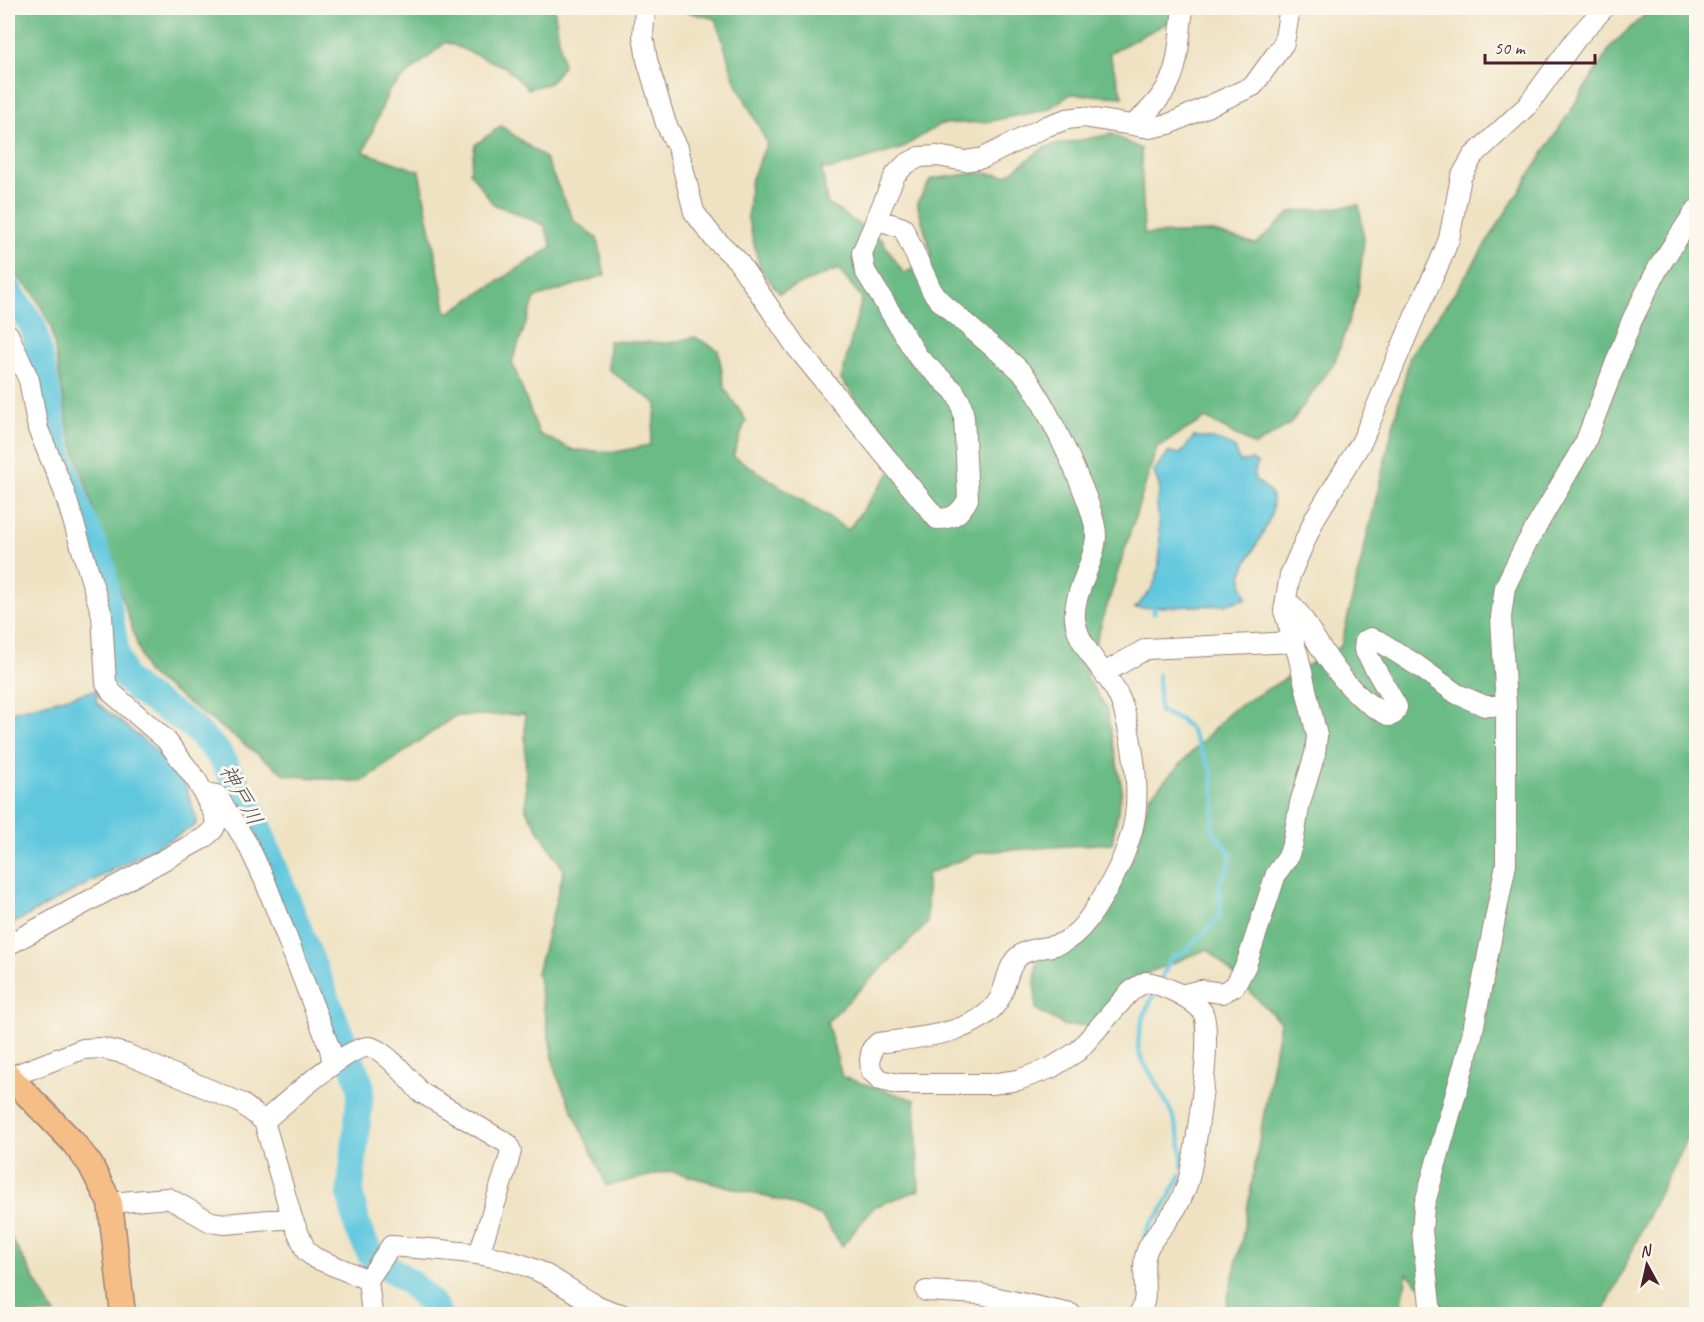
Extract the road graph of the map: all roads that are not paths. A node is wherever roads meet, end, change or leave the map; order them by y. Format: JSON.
{"nodes":[{"id":1,"x":645,"y":8,"type":"edge"},
{"id":2,"x":1183,"y":8,"type":"edge"},
{"id":3,"x":1290,"y":8,"type":"edge"},
{"id":4,"x":1604,"y":8,"type":"edge"},
{"id":5,"x":1134,"y":124,"type":"junction"},
{"id":6,"x":1696,"y":210,"type":"edge"},
{"id":7,"x":876,"y":219,"type":"junction"},
{"id":8,"x":8,"y":334,"type":"edge"},
{"id":9,"x":1286,"y":600,"type":"junction"},
{"id":10,"x":1294,"y":642,"type":"junction"},
{"id":11,"x":1104,"y":673,"type":"junction"},
{"id":12,"x":1506,"y":706,"type":"junction"},
{"id":13,"x":205,"y":796,"type":"junction"},
{"id":14,"x":8,"y":945,"type":"edge"},
{"id":15,"x":1166,"y":988,"type":"junction"},
{"id":16,"x":342,"y":1059,"type":"junction"},
{"id":17,"x":9,"y":1076,"type":"edge"},
{"id":18,"x":264,"y":1121,"type":"junction"},
{"id":19,"x":110,"y":1203,"type":"junction"},
{"id":20,"x":292,"y":1218,"type":"junction"},
{"id":21,"x":479,"y":1254,"type":"junction"},
{"id":22,"x":371,"y":1277,"type":"junction"},
{"id":23,"x":926,"y":1291,"type":"dead end"},
{"id":24,"x":123,"y":1314,"type":"edge"},
{"id":25,"x":372,"y":1314,"type":"edge"},
{"id":26,"x":621,"y":1314,"type":"edge"},
{"id":27,"x":1071,"y":1314,"type":"edge"},
{"id":28,"x":1139,"y":1314,"type":"edge"},
{"id":29,"x":1431,"y":1314,"type":"edge"}],
"edges":[{"from":1,"to":7,"type":"street"},
{"from":2,"to":5,"type":"street"},
{"from":3,"to":5,"type":"street"},
{"from":4,"to":9,"type":"street"},
{"from":5,"to":7,"type":"street"},
{"from":6,"to":12,"type":"street"},
{"from":7,"to":11,"type":"street"},
{"from":8,"to":13,"type":"street"},
{"from":9,"to":10,"type":"street"},
{"from":9,"to":12,"type":"street"},
{"from":10,"to":11,"type":"street"},
{"from":10,"to":15,"type":"street"},
{"from":11,"to":15,"type":"street"},
{"from":12,"to":29,"type":"street"},
{"from":13,"to":14,"type":"street"},
{"from":13,"to":16,"type":"street"},
{"from":15,"to":28,"type":"street"},
{"from":16,"to":18,"type":"street"},
{"from":16,"to":21,"type":"street"},
{"from":17,"to":18,"type":"street"},
{"from":17,"to":19,"type":"main road"},
{"from":18,"to":20,"type":"street"},
{"from":19,"to":20,"type":"street"},
{"from":19,"to":24,"type":"main road"},
{"from":20,"to":22,"type":"street"},
{"from":21,"to":22,"type":"street"},
{"from":21,"to":26,"type":"street"},
{"from":22,"to":25,"type":"street"},
{"from":23,"to":27,"type":"street"}]}
